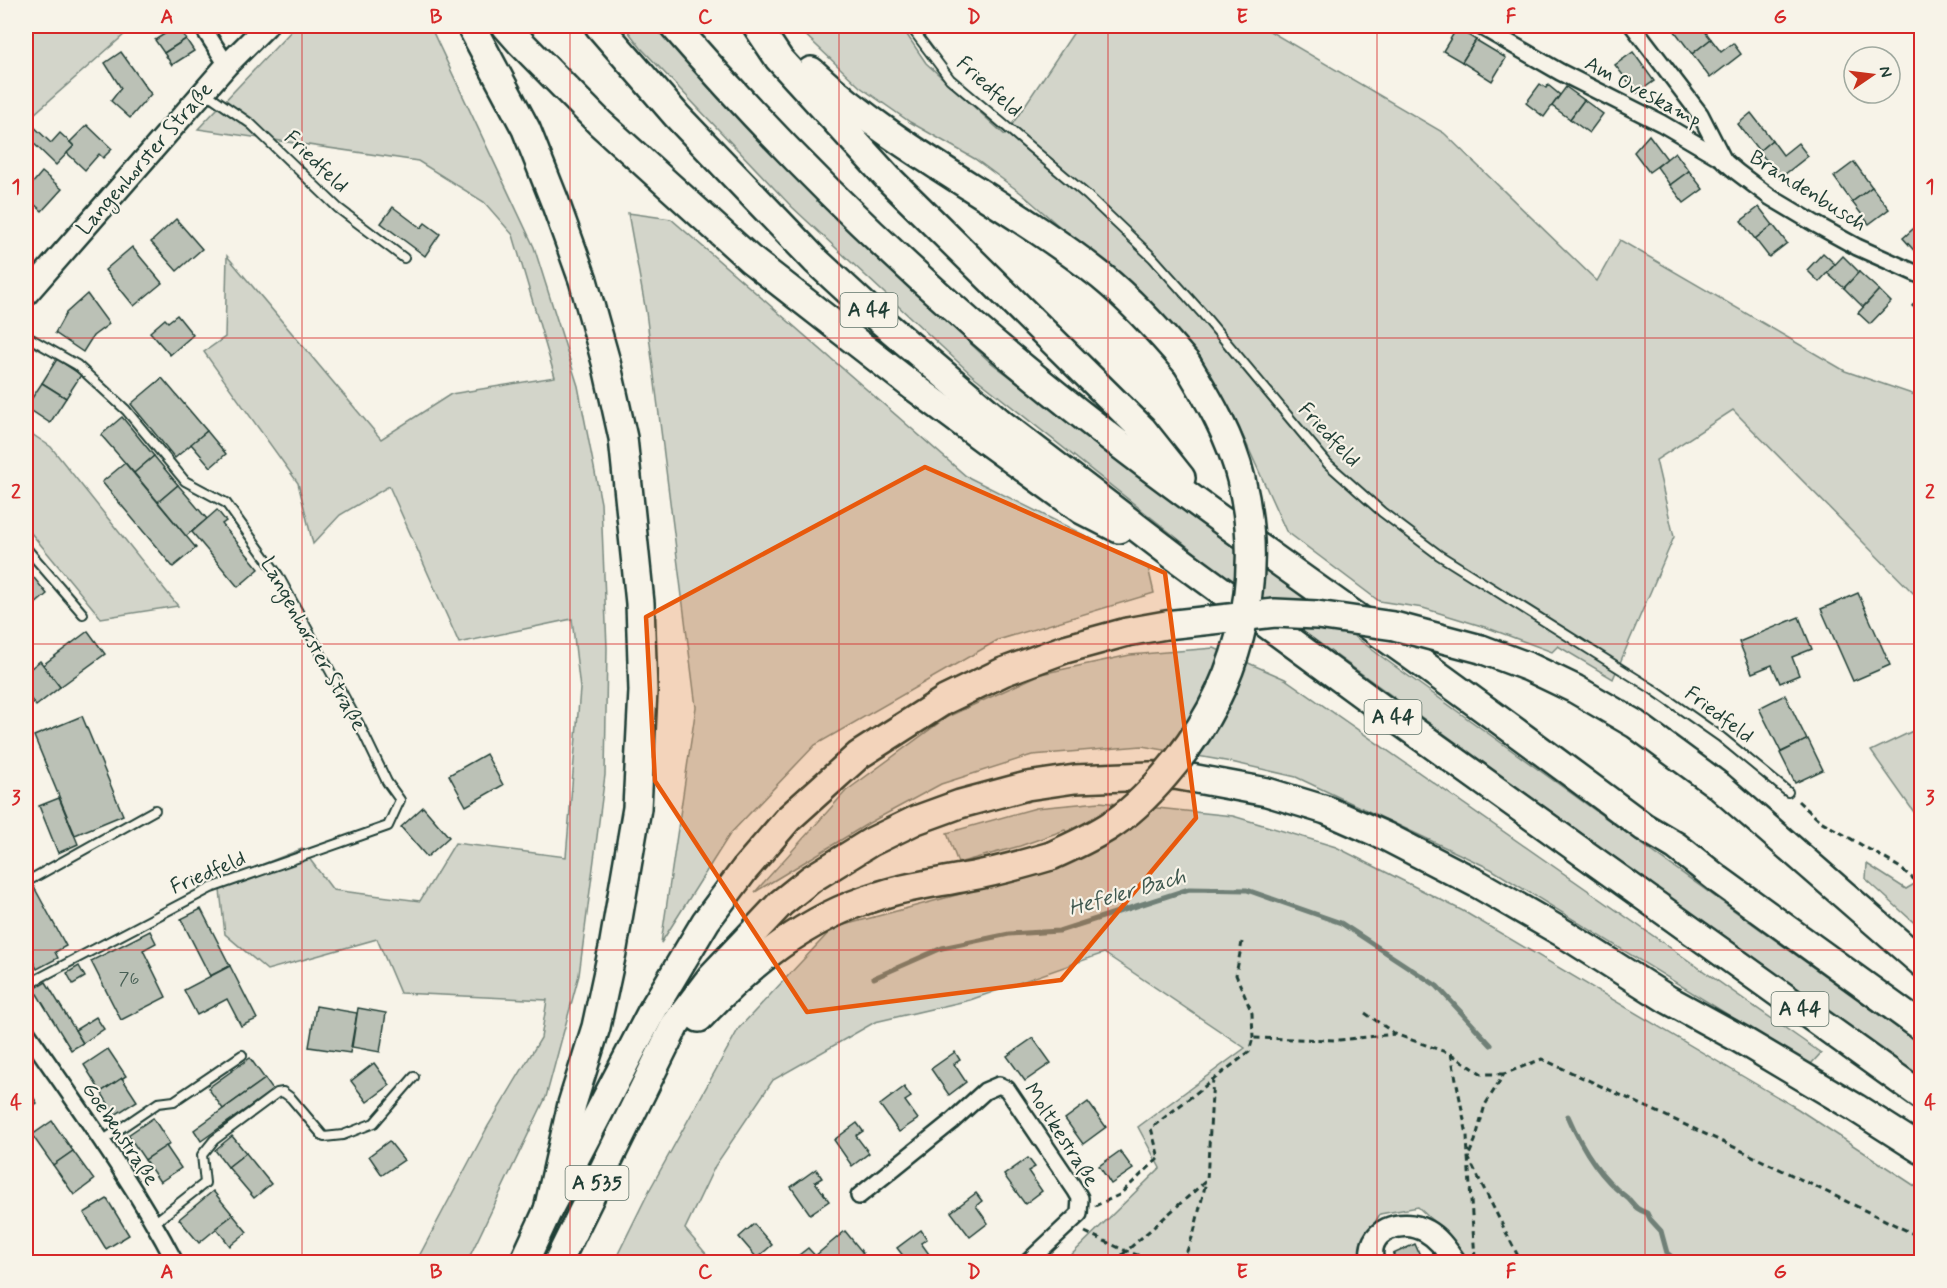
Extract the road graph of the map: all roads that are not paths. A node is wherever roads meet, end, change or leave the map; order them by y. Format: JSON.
{"nodes":[{"id":1,"x":202,"y":26,"type":"edge"},
{"id":2,"x":266,"y":26,"type":"edge"},
{"id":3,"x":471,"y":26,"type":"edge"},
{"id":4,"x":506,"y":26,"type":"edge"},
{"id":5,"x":599,"y":26,"type":"edge"},
{"id":6,"x":674,"y":26,"type":"edge"},
{"id":7,"x":758,"y":26,"type":"edge"},
{"id":8,"x":910,"y":26,"type":"edge"},
{"id":9,"x":1479,"y":26,"type":"edge"},
{"id":10,"x":1633,"y":26,"type":"edge"},
{"id":11,"x":227,"y":65,"type":"junction"},
{"id":12,"x":204,"y":92,"type":"junction"},
{"id":13,"x":1724,"y":160,"type":"junction"},
{"id":14,"x":404,"y":258,"type":"dead end"},
{"id":15,"x":1922,"y":276,"type":"edge"},
{"id":16,"x":26,"y":295,"type":"edge"},
{"id":17,"x":26,"y":336,"type":"edge"},
{"id":18,"x":1208,"y":511,"type":"junction"},
{"id":19,"x":26,"y":548,"type":"edge"},
{"id":20,"x":1174,"y":556,"type":"junction"},
{"id":21,"x":83,"y":614,"type":"dead end"},
{"id":22,"x":1788,"y":792,"type":"road end"},
{"id":23,"x":400,"y":800,"type":"joint"},
{"id":24,"x":154,"y":810,"type":"dead end"},
{"id":25,"x":26,"y":882,"type":"edge"},
{"id":26,"x":1922,"y":963,"type":"edge"},
{"id":27,"x":26,"y":985,"type":"edge"},
{"id":28,"x":1922,"y":1027,"type":"edge"},
{"id":29,"x":26,"y":1031,"type":"edge"},
{"id":30,"x":242,"y":1055,"type":"dead end"},
{"id":31,"x":414,"y":1077,"type":"dead end"},
{"id":32,"x":1922,"y":1096,"type":"edge"},
{"id":33,"x":636,"y":1104,"type":"junction"},
{"id":34,"x":102,"y":1142,"type":"junction"},
{"id":35,"x":1922,"y":1150,"type":"edge"},
{"id":36,"x":859,"y":1196,"type":"dead end"},
{"id":37,"x":548,"y":1210,"type":"junction"},
{"id":38,"x":154,"y":1223,"type":"junction"},
{"id":39,"x":175,"y":1263,"type":"edge"},
{"id":40,"x":524,"y":1263,"type":"edge"},
{"id":41,"x":558,"y":1263,"type":"edge"},
{"id":42,"x":1028,"y":1263,"type":"edge"},
{"id":43,"x":1373,"y":1263,"type":"edge"},
{"id":44,"x":1455,"y":1263,"type":"edge"}],
"edges":[{"from":1,"to":11,"type":"street"},
{"from":2,"to":11,"type":"street","name":"Langenhorster Straße"},
{"from":3,"to":37,"type":"highway"},
{"from":4,"to":20,"type":"highway"},
{"from":5,"to":20,"type":"highway","number":"A 44"},
{"from":6,"to":18,"type":"highway","number":"A 44"},
{"from":7,"to":18,"type":"highway"},
{"from":7,"to":33,"type":"highway","bridge":true},
{"from":8,"to":22,"type":"lane","name":"Friedfeld"},
{"from":9,"to":13,"type":"street","name":"Am Oveskamp"},
{"from":10,"to":13,"type":"street","name":"Brandenbusch"},
{"from":11,"to":12,"type":"street","name":"Langenhorster Straße"},
{"from":12,"to":14,"type":"lane","name":"Friedfeld"},
{"from":12,"to":16,"type":"street","name":"Langenhorster Straße"},
{"from":13,"to":15,"type":"street","name":"Brandenbusch"},
{"from":17,"to":23,"type":"lane","name":"Langenhorster Straße"},
{"from":18,"to":28,"type":"highway","number":"A 44"},
{"from":19,"to":21,"type":"lane"},
{"from":20,"to":32,"type":"highway","number":"A 44"},
{"from":23,"to":27,"type":"lane","name":"Friedfeld"},
{"from":24,"to":25,"type":"lane"},
{"from":26,"to":37,"type":"highway","bridge":true},
{"from":29,"to":34,"type":"street","name":"Goebenstraße"},
{"from":30,"to":34,"type":"lane"},
{"from":31,"to":38,"type":"lane"},
{"from":33,"to":35,"type":"highway"},
{"from":33,"to":41,"type":"highway","number":"A 535"},
{"from":34,"to":38,"type":"street","name":"Goebenstraße"},
{"from":36,"to":42,"type":"street","name":"Moltkestraße"},
{"from":37,"to":40,"type":"highway","number":"A 535"},
{"from":38,"to":39,"type":"street","name":"Goebenstraße"},
{"from":43,"to":44,"type":"street"}]}
